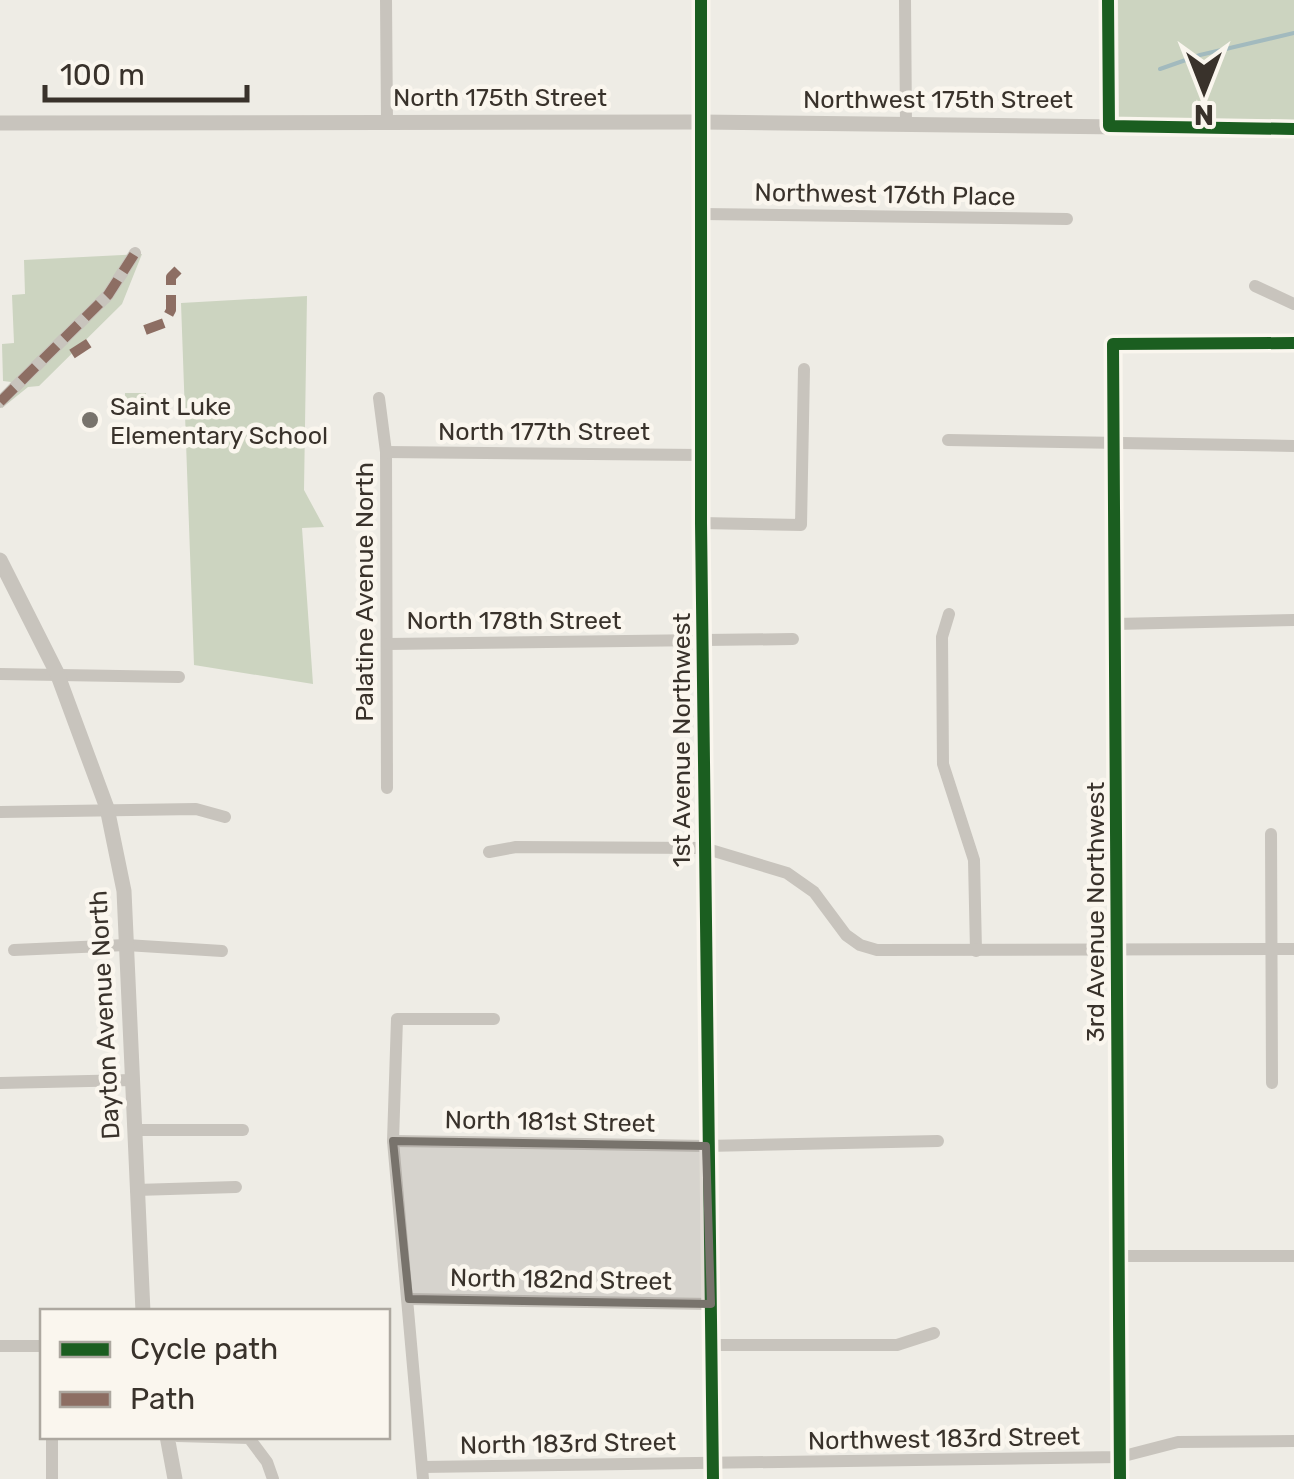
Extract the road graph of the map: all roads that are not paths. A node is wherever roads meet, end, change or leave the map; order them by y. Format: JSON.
{"nodes":[{"id":1,"x":386,"y":0,"type":"edge"},
{"id":2,"x":701,"y":0,"type":"edge"},
{"id":3,"x":904,"y":0,"type":"edge"},
{"id":4,"x":1108,"y":0,"type":"edge"},
{"id":5,"x":701,"y":122,"type":"junction"},
{"id":6,"x":0,"y":123,"type":"edge"},
{"id":7,"x":387,"y":123,"type":"junction"},
{"id":8,"x":906,"y":125,"type":"junction"},
{"id":9,"x":1108,"y":126,"type":"junction"},
{"id":10,"x":1294,"y":129,"type":"edge"},
{"id":11,"x":702,"y":214,"type":"junction"},
{"id":12,"x":1067,"y":219,"type":"dead end"},
{"id":13,"x":135,"y":253,"type":"dead end"},
{"id":14,"x":1256,"y":286,"type":"dead end"},
{"id":15,"x":1294,"y":304,"type":"edge"},
{"id":16,"x":1294,"y":343,"type":"edge"},
{"id":17,"x":1113,"y":344,"type":"joint"},
{"id":18,"x":804,"y":369,"type":"dead end"},
{"id":19,"x":379,"y":398,"type":"dead end"},
{"id":20,"x":0,"y":402,"type":"edge"},
{"id":21,"x":948,"y":440,"type":"dead end"},
{"id":22,"x":1112,"y":444,"type":"junction"},
{"id":23,"x":1294,"y":446,"type":"edge"},
{"id":24,"x":386,"y":452,"type":"junction"},
{"id":25,"x":701,"y":454,"type":"junction"},
{"id":26,"x":701,"y":523,"type":"junction"},
{"id":27,"x":0,"y":560,"type":"edge"},
{"id":28,"x":949,"y":614,"type":"dead end"},
{"id":29,"x":1294,"y":620,"type":"edge"},
{"id":30,"x":1115,"y":624,"type":"junction"},
{"id":31,"x":793,"y":639,"type":"dead end"},
{"id":32,"x":702,"y":641,"type":"junction"},
{"id":33,"x":387,"y":644,"type":"junction"},
{"id":34,"x":57,"y":673,"type":"junction"},
{"id":35,"x":0,"y":674,"type":"edge"},
{"id":36,"x":178,"y":676,"type":"dead end"},
{"id":37,"x":387,"y":788,"type":"dead end"},
{"id":38,"x":107,"y":808,"type":"junction"},
{"id":39,"x":0,"y":812,"type":"edge"},
{"id":40,"x":225,"y":817,"type":"dead end"},
{"id":41,"x":1271,"y":834,"type":"dead end"},
{"id":42,"x":704,"y":848,"type":"junction"},
{"id":43,"x":489,"y":852,"type":"dead end"},
{"id":44,"x":126,"y":944,"type":"junction"},
{"id":45,"x":1117,"y":949,"type":"junction"},
{"id":46,"x":1272,"y":949,"type":"junction"},
{"id":47,"x":1294,"y":949,"type":"edge"},
{"id":48,"x":14,"y":950,"type":"dead end"},
{"id":49,"x":222,"y":951,"type":"dead end"},
{"id":50,"x":976,"y":952,"type":"junction"},
{"id":51,"x":494,"y":1019,"type":"dead end"},
{"id":52,"x":133,"y":1080,"type":"junction"},
{"id":53,"x":0,"y":1083,"type":"edge"},
{"id":54,"x":1272,"y":1083,"type":"dead end"},
{"id":55,"x":136,"y":1130,"type":"junction"},
{"id":56,"x":243,"y":1130,"type":"dead end"},
{"id":57,"x":393,"y":1140,"type":"junction"},
{"id":58,"x":938,"y":1141,"type":"dead end"},
{"id":59,"x":706,"y":1146,"type":"junction"},
{"id":60,"x":236,"y":1187,"type":"dead end"},
{"id":61,"x":136,"y":1190,"type":"junction"},
{"id":62,"x":1119,"y":1256,"type":"junction"},
{"id":63,"x":1294,"y":1256,"type":"edge"},
{"id":64,"x":410,"y":1298,"type":"junction"},
{"id":65,"x":711,"y":1304,"type":"junction"},
{"id":66,"x":143,"y":1309,"type":"edge"},
{"id":67,"x":934,"y":1333,"type":"dead end"},
{"id":68,"x":712,"y":1344,"type":"junction"},
{"id":69,"x":0,"y":1346,"type":"edge"},
{"id":70,"x":40,"y":1346,"type":"edge"},
{"id":71,"x":52,"y":1439,"type":"edge"},
{"id":72,"x":167,"y":1439,"type":"edge"},
{"id":73,"x":249,"y":1439,"type":"edge"},
{"id":74,"x":1294,"y":1441,"type":"edge"},
{"id":75,"x":1120,"y":1457,"type":"junction"},
{"id":76,"x":713,"y":1464,"type":"junction"},
{"id":77,"x":423,"y":1473,"type":"edge"},
{"id":78,"x":52,"y":1479,"type":"edge"},
{"id":79,"x":175,"y":1479,"type":"edge"},
{"id":80,"x":273,"y":1479,"type":"edge"},
{"id":81,"x":713,"y":1479,"type":"edge"},
{"id":82,"x":1120,"y":1479,"type":"edge"}],
"edges":[{"from":1,"to":7,"type":"street"},
{"from":2,"to":5,"type":"street","name":"1st Avenue Northwest"},
{"from":3,"to":8,"type":"street"},
{"from":4,"to":9,"type":"street"},
{"from":5,"to":7,"type":"street","name":"North 175th Street"},
{"from":5,"to":8,"type":"street","name":"Northwest 175th Street"},
{"from":5,"to":11,"type":"street","name":"1st Avenue Northwest"},
{"from":6,"to":7,"type":"street","name":"North 175th Street"},
{"from":8,"to":9,"type":"street","name":"Northwest 175th Street"},
{"from":9,"to":10,"type":"street","name":"Northwest 175th Street"},
{"from":11,"to":12,"type":"street","name":"Northwest 176th Place"},
{"from":11,"to":25,"type":"street","name":"1st Avenue Northwest"},
{"from":13,"to":20,"type":"street"},
{"from":14,"to":15,"type":"street"},
{"from":16,"to":17,"type":"street"},
{"from":17,"to":22,"type":"street","name":"3rd Avenue Northwest"},
{"from":18,"to":26,"type":"street"},
{"from":19,"to":24,"type":"street","name":"Palatine Avenue North"},
{"from":21,"to":22,"type":"street"},
{"from":22,"to":23,"type":"street"},
{"from":22,"to":30,"type":"street","name":"3rd Avenue Northwest"},
{"from":24,"to":25,"type":"street","name":"North 177th Street"},
{"from":24,"to":33,"type":"street","name":"Palatine Avenue North"},
{"from":25,"to":26,"type":"street","name":"1st Avenue Northwest"},
{"from":26,"to":32,"type":"street","name":"1st Avenue Northwest"},
{"from":27,"to":34,"type":"street","name":"Dayton Avenue North"},
{"from":28,"to":50,"type":"street"},
{"from":29,"to":30,"type":"street"},
{"from":30,"to":45,"type":"street","name":"3rd Avenue Northwest"},
{"from":31,"to":32,"type":"street","name":"North 178th Street"},
{"from":32,"to":33,"type":"street","name":"North 178th Street"},
{"from":32,"to":42,"type":"street","name":"1st Avenue Northwest"},
{"from":33,"to":37,"type":"street","name":"Palatine Avenue North"},
{"from":34,"to":35,"type":"street"},
{"from":34,"to":36,"type":"street"},
{"from":34,"to":38,"type":"street","name":"Dayton Avenue North"},
{"from":38,"to":39,"type":"street"},
{"from":38,"to":40,"type":"street"},
{"from":38,"to":44,"type":"street","name":"Dayton Avenue North"},
{"from":41,"to":46,"type":"street"},
{"from":42,"to":43,"type":"street"},
{"from":42,"to":50,"type":"street"},
{"from":42,"to":59,"type":"street","name":"1st Avenue Northwest"},
{"from":44,"to":48,"type":"street"},
{"from":44,"to":49,"type":"street"},
{"from":44,"to":52,"type":"street","name":"Dayton Avenue North"},
{"from":45,"to":46,"type":"street"},
{"from":45,"to":50,"type":"street"},
{"from":45,"to":62,"type":"street","name":"3rd Avenue Northwest"},
{"from":46,"to":47,"type":"street"},
{"from":46,"to":54,"type":"street"},
{"from":51,"to":57,"type":"street"},
{"from":52,"to":53,"type":"street"},
{"from":52,"to":55,"type":"street","name":"Dayton Avenue North"},
{"from":55,"to":56,"type":"street"},
{"from":55,"to":61,"type":"street","name":"Dayton Avenue North"},
{"from":57,"to":59,"type":"street","name":"North 181st Street"},
{"from":57,"to":64,"type":"street"},
{"from":58,"to":59,"type":"street","name":"North 181st Street"},
{"from":59,"to":65,"type":"street","name":"1st Avenue Northwest"},
{"from":60,"to":61,"type":"street"},
{"from":61,"to":66,"type":"street","name":"Dayton Avenue North"},
{"from":62,"to":63,"type":"street"},
{"from":62,"to":75,"type":"street","name":"3rd Avenue Northwest"},
{"from":64,"to":65,"type":"street","name":"North 182nd Street"},
{"from":64,"to":77,"type":"street"},
{"from":65,"to":68,"type":"street","name":"1st Avenue Northwest"},
{"from":67,"to":68,"type":"street"},
{"from":68,"to":76,"type":"street","name":"1st Avenue Northwest"},
{"from":69,"to":70,"type":"street"},
{"from":71,"to":78,"type":"street"},
{"from":72,"to":79,"type":"street"},
{"from":73,"to":80,"type":"street"},
{"from":74,"to":75,"type":"street","name":"Northwest 183rd Street"},
{"from":75,"to":76,"type":"street","name":"Northwest 183rd Street"},
{"from":75,"to":82,"type":"street","name":"3rd Avenue Northwest"},
{"from":76,"to":77,"type":"street","name":"North 183rd Street"},
{"from":76,"to":81,"type":"street","name":"1st Avenue Northwest"}]}
